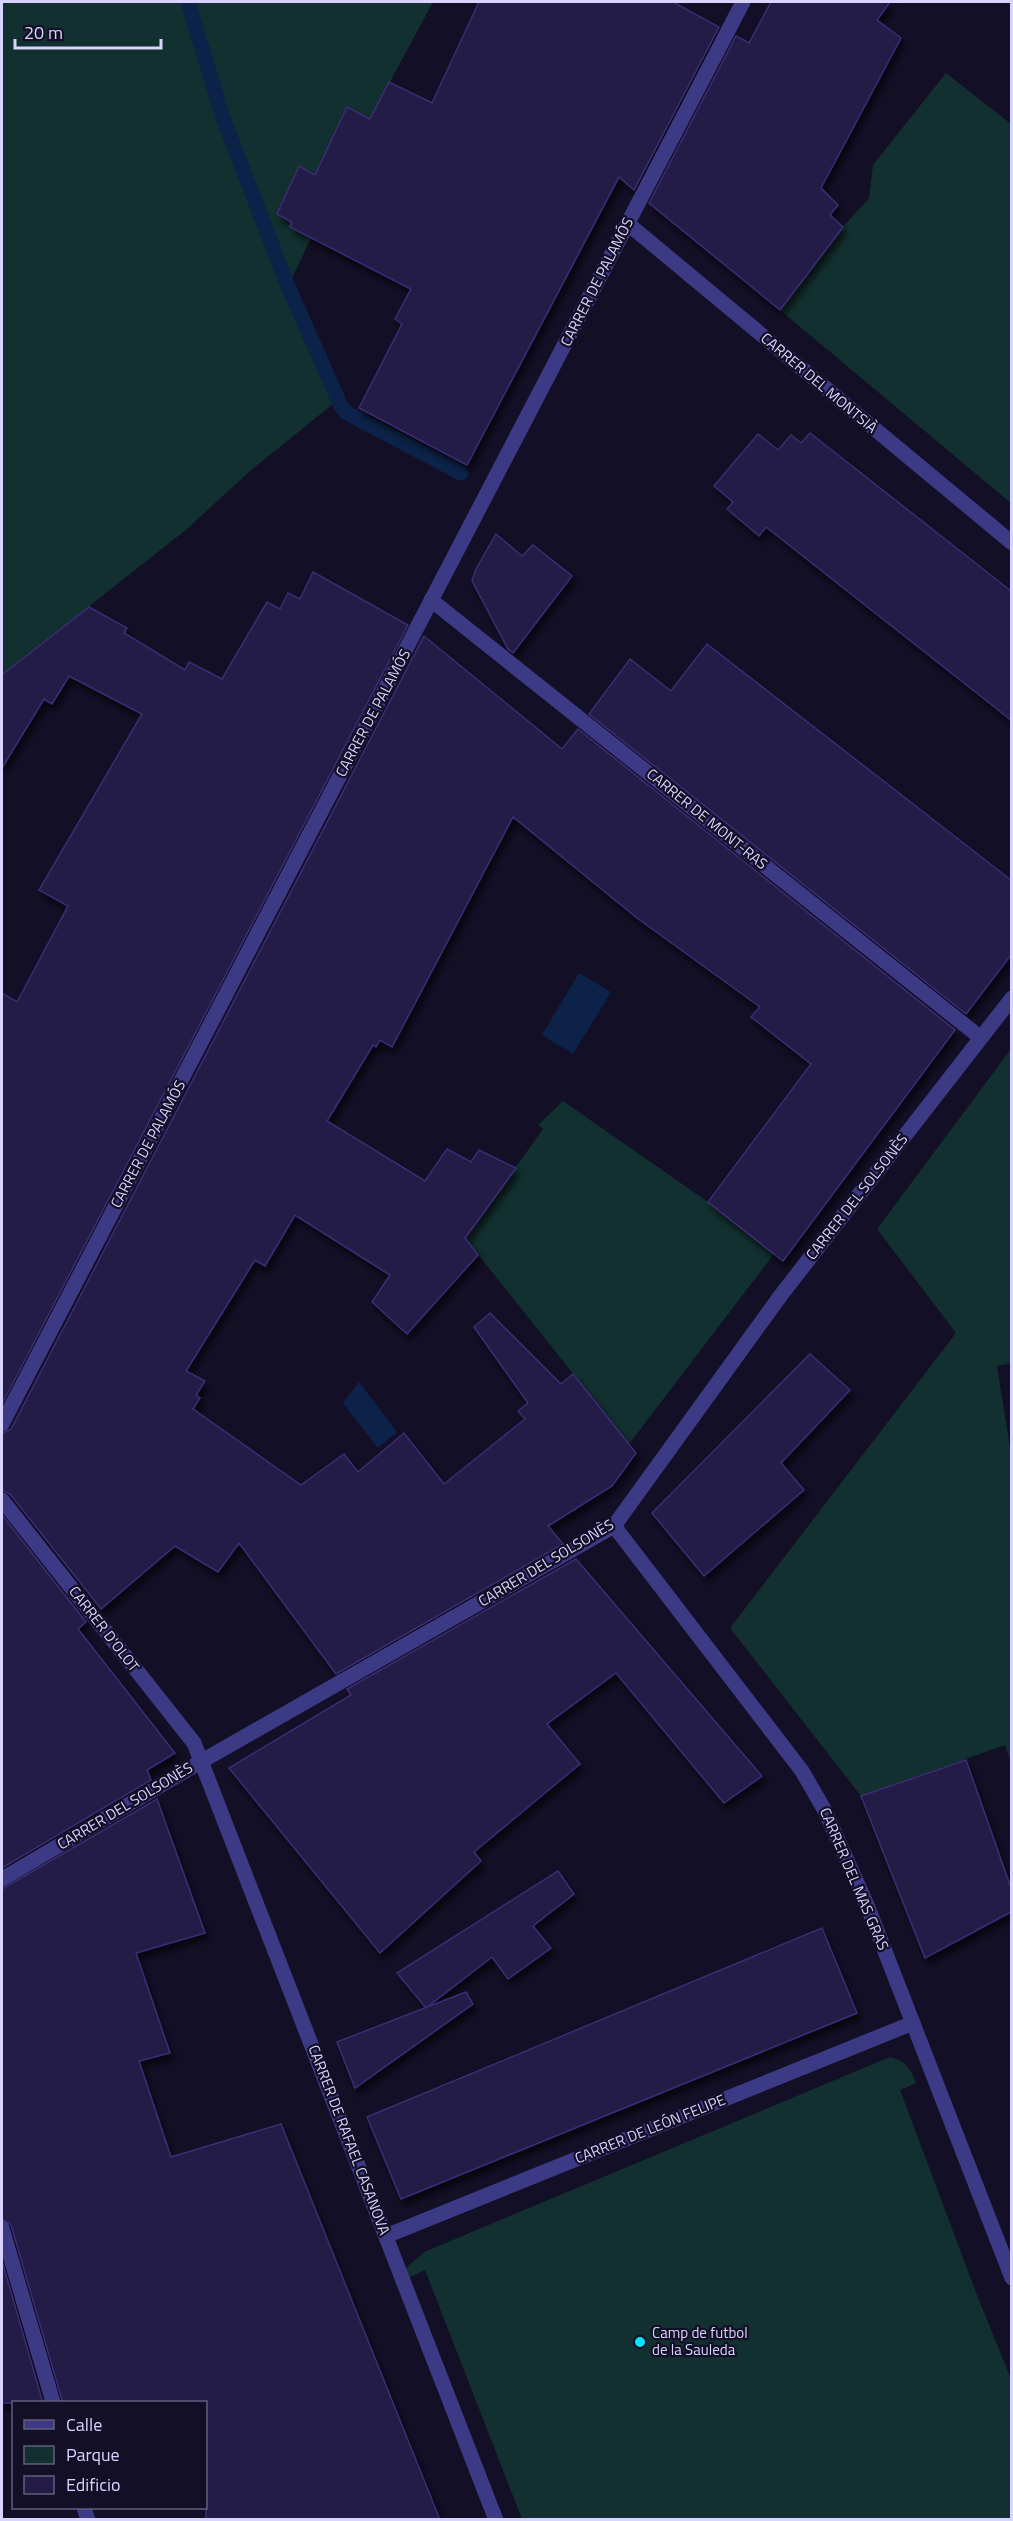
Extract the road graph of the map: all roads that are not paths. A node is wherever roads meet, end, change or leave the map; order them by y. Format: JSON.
{"nodes":[{"id":1,"x":743,"y":2,"type":"edge"},
{"id":2,"x":627,"y":223,"type":"junction"},
{"id":3,"x":1011,"y":543,"type":"edge"},
{"id":4,"x":431,"y":600,"type":"junction"},
{"id":5,"x":1011,"y":998,"type":"edge"},
{"id":6,"x":981,"y":1038,"type":"junction"},
{"id":7,"x":2,"y":1424,"type":"edge"},
{"id":8,"x":2,"y":1500,"type":"edge"},
{"id":9,"x":614,"y":1526,"type":"junction"},
{"id":10,"x":202,"y":1761,"type":"junction"},
{"id":11,"x":2,"y":1879,"type":"edge"},
{"id":12,"x":913,"y":2023,"type":"junction"},
{"id":13,"x":2,"y":2228,"type":"edge"},
{"id":14,"x":386,"y":2236,"type":"junction"},
{"id":15,"x":1011,"y":2278,"type":"edge"},
{"id":16,"x":52,"y":2401,"type":"edge"},
{"id":17,"x":496,"y":2520,"type":"edge"}],
"edges":[{"from":1,"to":2,"type":"street","name":"CARRER DE PALAMÓS"},
{"from":2,"to":3,"type":"street","name":"CARRER DEL MONTSIÀ"},
{"from":2,"to":4,"type":"street","name":"CARRER DE PALAMÓS"},
{"from":4,"to":6,"type":"street","name":"CARRER DE MONT-RAS"},
{"from":4,"to":7,"type":"street","name":"CARRER DE PALAMÓS"},
{"from":5,"to":6,"type":"street","name":"CARRER DEL SOLSONÈS"},
{"from":6,"to":9,"type":"street","name":"CARRER DEL SOLSONÈS"},
{"from":8,"to":10,"type":"street","name":"CARRER D'OLOT"},
{"from":9,"to":10,"type":"street","name":"CARRER DEL SOLSONÈS"},
{"from":9,"to":12,"type":"street","name":"CARRER DEL MAS GRAS"},
{"from":10,"to":11,"type":"street","name":"CARRER DEL SOLSONÈS"},
{"from":10,"to":14,"type":"street","name":"CARRER DE RAFAEL CASANOVA"},
{"from":12,"to":14,"type":"street","name":"CARRER DE LEÓN FELIPE"},
{"from":12,"to":15,"type":"street","name":"CARRER DEL MAS GRAS"},
{"from":13,"to":16,"type":"street"},
{"from":14,"to":17,"type":"street","name":"CARRER DE RAFAEL CASANOVA"}]}
